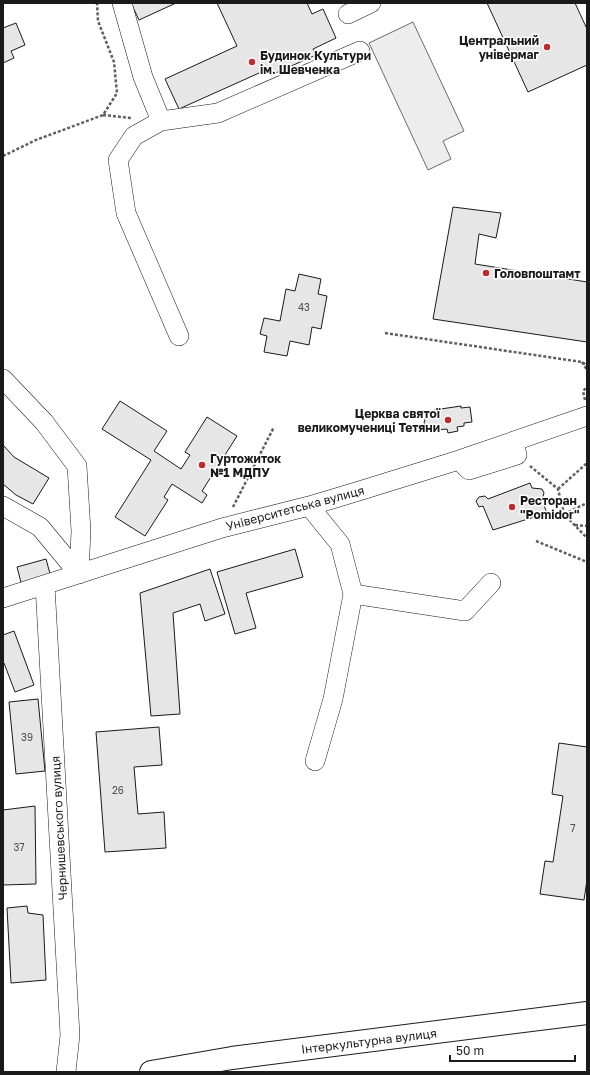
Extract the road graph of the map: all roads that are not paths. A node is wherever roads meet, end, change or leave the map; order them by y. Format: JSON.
{"nodes":[{"id":1,"x":122,"y":3,"type":"edge"},
{"id":2,"x":371,"y":3,"type":"edge"},
{"id":3,"x":348,"y":14,"type":"dead end"},
{"id":4,"x":360,"y":51,"type":"dead end"},
{"id":5,"x":161,"y":121,"type":"junction"},
{"id":6,"x":179,"y":336,"type":"dead end"},
{"id":7,"x":3,"y":379,"type":"edge"},
{"id":8,"x":587,"y":416,"type":"edge"},
{"id":9,"x":3,"y":506,"type":"edge"},
{"id":10,"x":308,"y":506,"type":"junction"},
{"id":11,"x":79,"y":574,"type":"junction"},
{"id":12,"x":491,"y":583,"type":"dead end"},
{"id":13,"x":46,"y":585,"type":"junction"},
{"id":14,"x":353,"y":594,"type":"junction"},
{"id":15,"x":3,"y":598,"type":"edge"},
{"id":16,"x":315,"y":761,"type":"dead end"},
{"id":17,"x":587,"y":1014,"type":"edge"},
{"id":18,"x":66,"y":1072,"type":"edge"},
{"id":19,"x":151,"y":1072,"type":"edge"}],
"edges":[{"from":1,"to":5,"type":"street"},
{"from":2,"to":3,"type":"street"},
{"from":4,"to":5,"type":"street"},
{"from":5,"to":6,"type":"street"},
{"from":7,"to":11,"type":"street"},
{"from":8,"to":10,"type":"street","name":"Університетська вулиця"},
{"from":9,"to":11,"type":"street"},
{"from":10,"to":11,"type":"street","name":"Університетська вулиця"},
{"from":10,"to":14,"type":"street"},
{"from":11,"to":13,"type":"street","name":"Університетська вулиця"},
{"from":12,"to":14,"type":"street"},
{"from":13,"to":15,"type":"street","name":"Університетська вулиця"},
{"from":13,"to":18,"type":"street","name":"Чернишевського вулиця"},
{"from":14,"to":16,"type":"street"},
{"from":17,"to":19,"type":"highway","name":"Інтеркультурна вулиця"}]}
